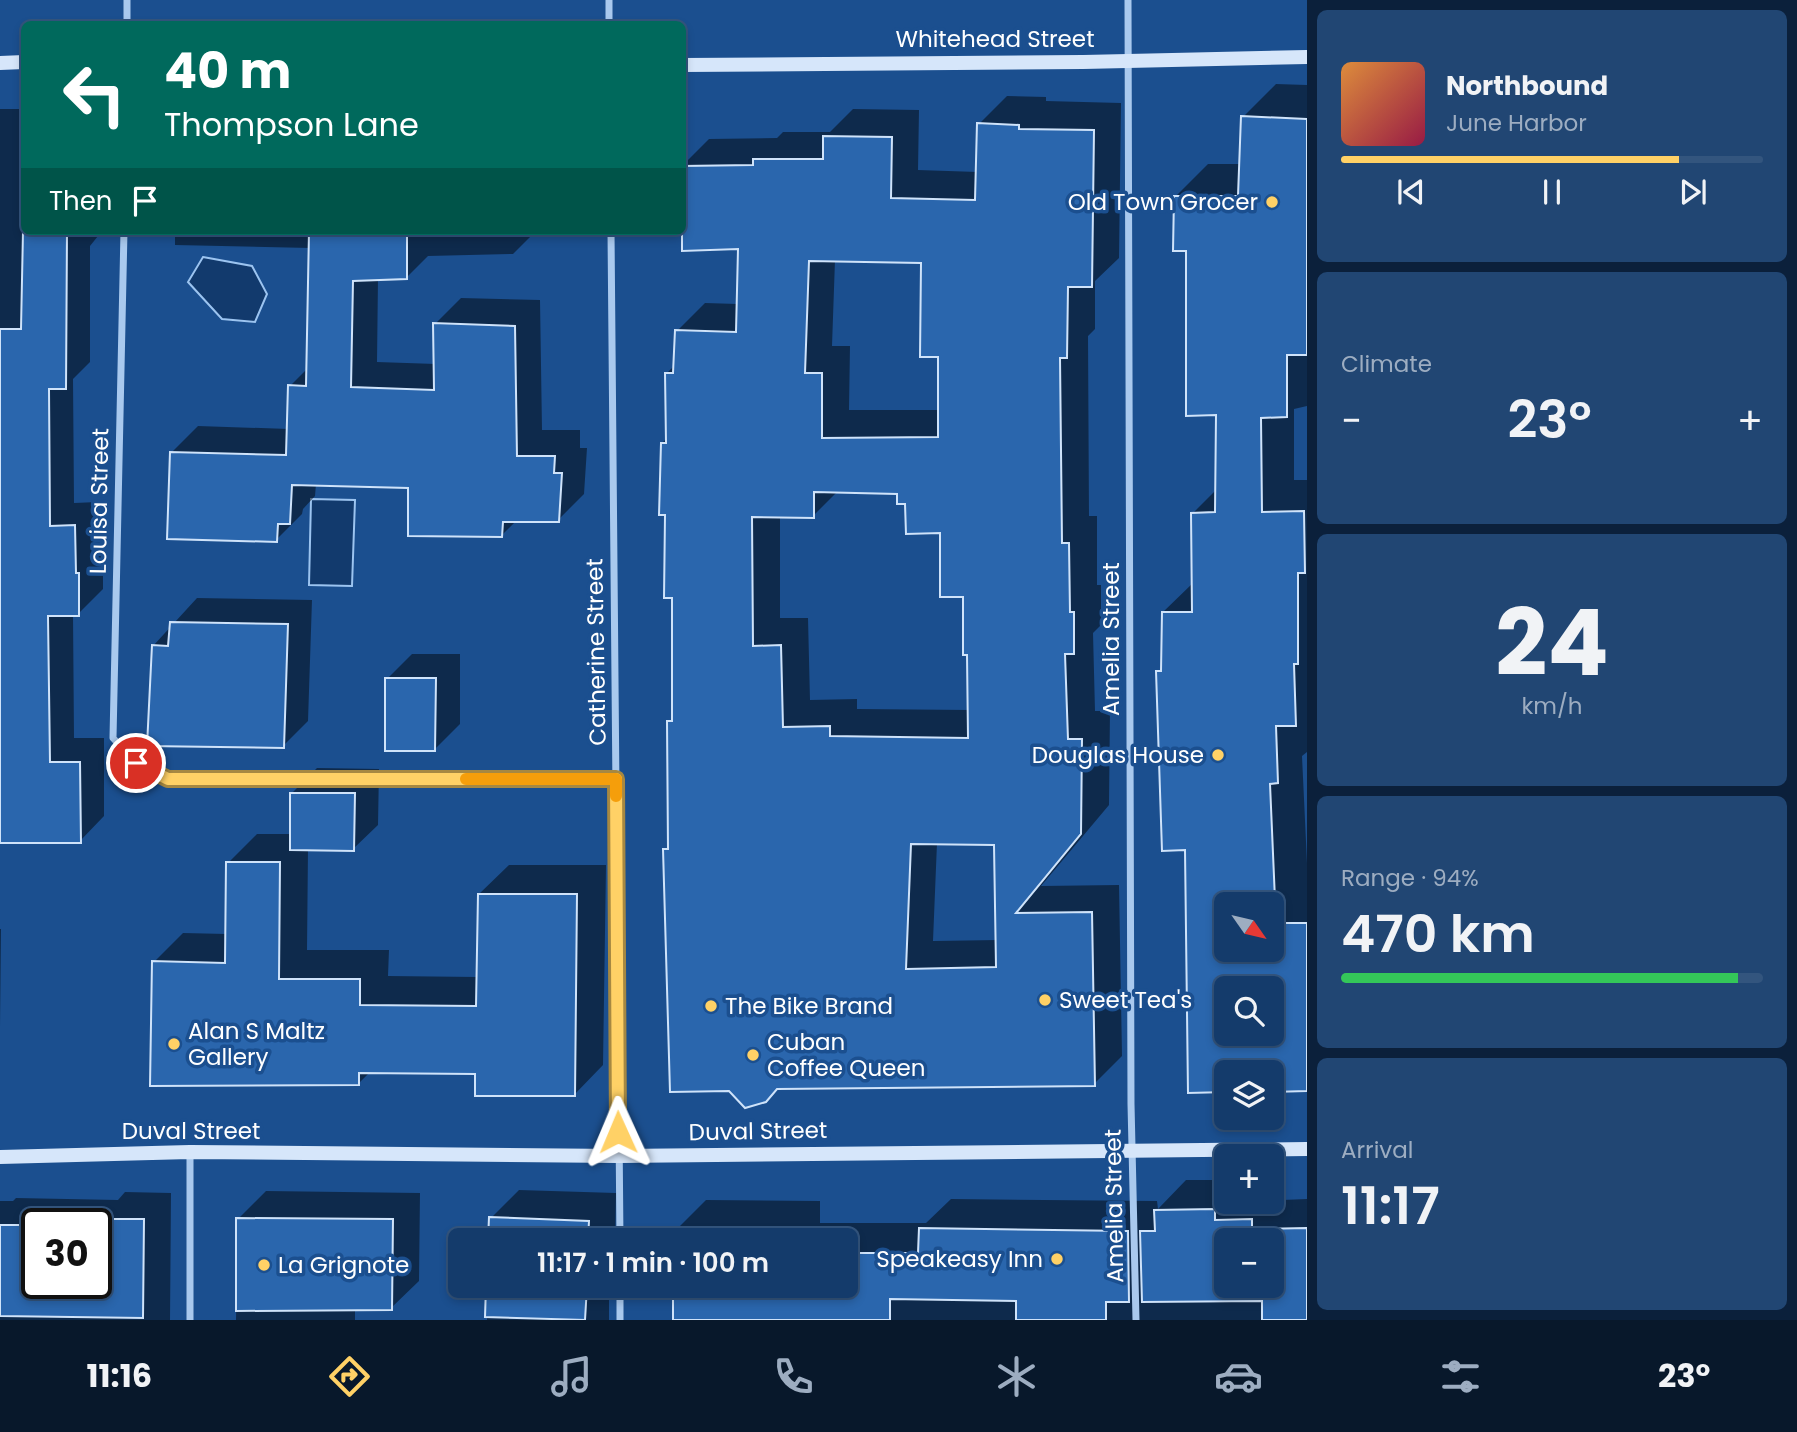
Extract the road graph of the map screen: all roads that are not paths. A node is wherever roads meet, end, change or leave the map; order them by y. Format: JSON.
{"nodes":[{"id":1,"x":127,"y":0,"type":"edge"},
{"id":2,"x":608,"y":0,"type":"edge"},
{"id":3,"x":1128,"y":0,"type":"edge"},
{"id":4,"x":128,"y":21,"type":"edge"},
{"id":5,"x":609,"y":21,"type":"edge"},
{"id":6,"x":1307,"y":57,"type":"edge"},
{"id":7,"x":1128,"y":61,"type":"junction"},
{"id":8,"x":0,"y":62,"type":"edge"},
{"id":9,"x":21,"y":62,"type":"edge"},
{"id":10,"x":686,"y":65,"type":"edge"},
{"id":11,"x":124,"y":235,"type":"edge"},
{"id":12,"x":611,"y":235,"type":"edge"},
{"id":13,"x":616,"y":779,"type":"junction"},
{"id":14,"x":1307,"y":1149,"type":"edge"},
{"id":15,"x":1132,"y":1150,"type":"junction"},
{"id":16,"x":190,"y":1152,"type":"junction"},
{"id":17,"x":619,"y":1156,"type":"junction"},
{"id":18,"x":0,"y":1157,"type":"edge"},
{"id":19,"x":620,"y":1228,"type":"edge"},
{"id":20,"x":620,"y":1298,"type":"edge"},
{"id":21,"x":190,"y":1320,"type":"edge"},
{"id":22,"x":620,"y":1320,"type":"edge"},
{"id":23,"x":1136,"y":1320,"type":"edge"}],
"edges":[{"from":1,"to":4,"type":"street"},
{"from":2,"to":5,"type":"street"},
{"from":3,"to":7,"type":"street","name":"Amelia Street"},
{"from":6,"to":7,"type":"street","name":"Whitehead Street"},
{"from":7,"to":10,"type":"street","name":"Whitehead Street"},
{"from":7,"to":15,"type":"street","name":"Amelia Street"},
{"from":8,"to":9,"type":"street"},
{"from":11,"to":13,"type":"street","name":"Louisa Street"},
{"from":12,"to":13,"type":"street","name":"Catherine Street"},
{"from":13,"to":17,"type":"street","name":"Catherine Street"},
{"from":14,"to":15,"type":"street","name":"Duval Street"},
{"from":15,"to":17,"type":"street","name":"Duval Street"},
{"from":15,"to":23,"type":"street","name":"Amelia Street"},
{"from":16,"to":17,"type":"street","name":"Duval Street"},
{"from":16,"to":18,"type":"street","name":"Duval Street"},
{"from":16,"to":21,"type":"street"},
{"from":17,"to":19,"type":"street","name":"Catherine Street"},
{"from":20,"to":22,"type":"street"}]}
